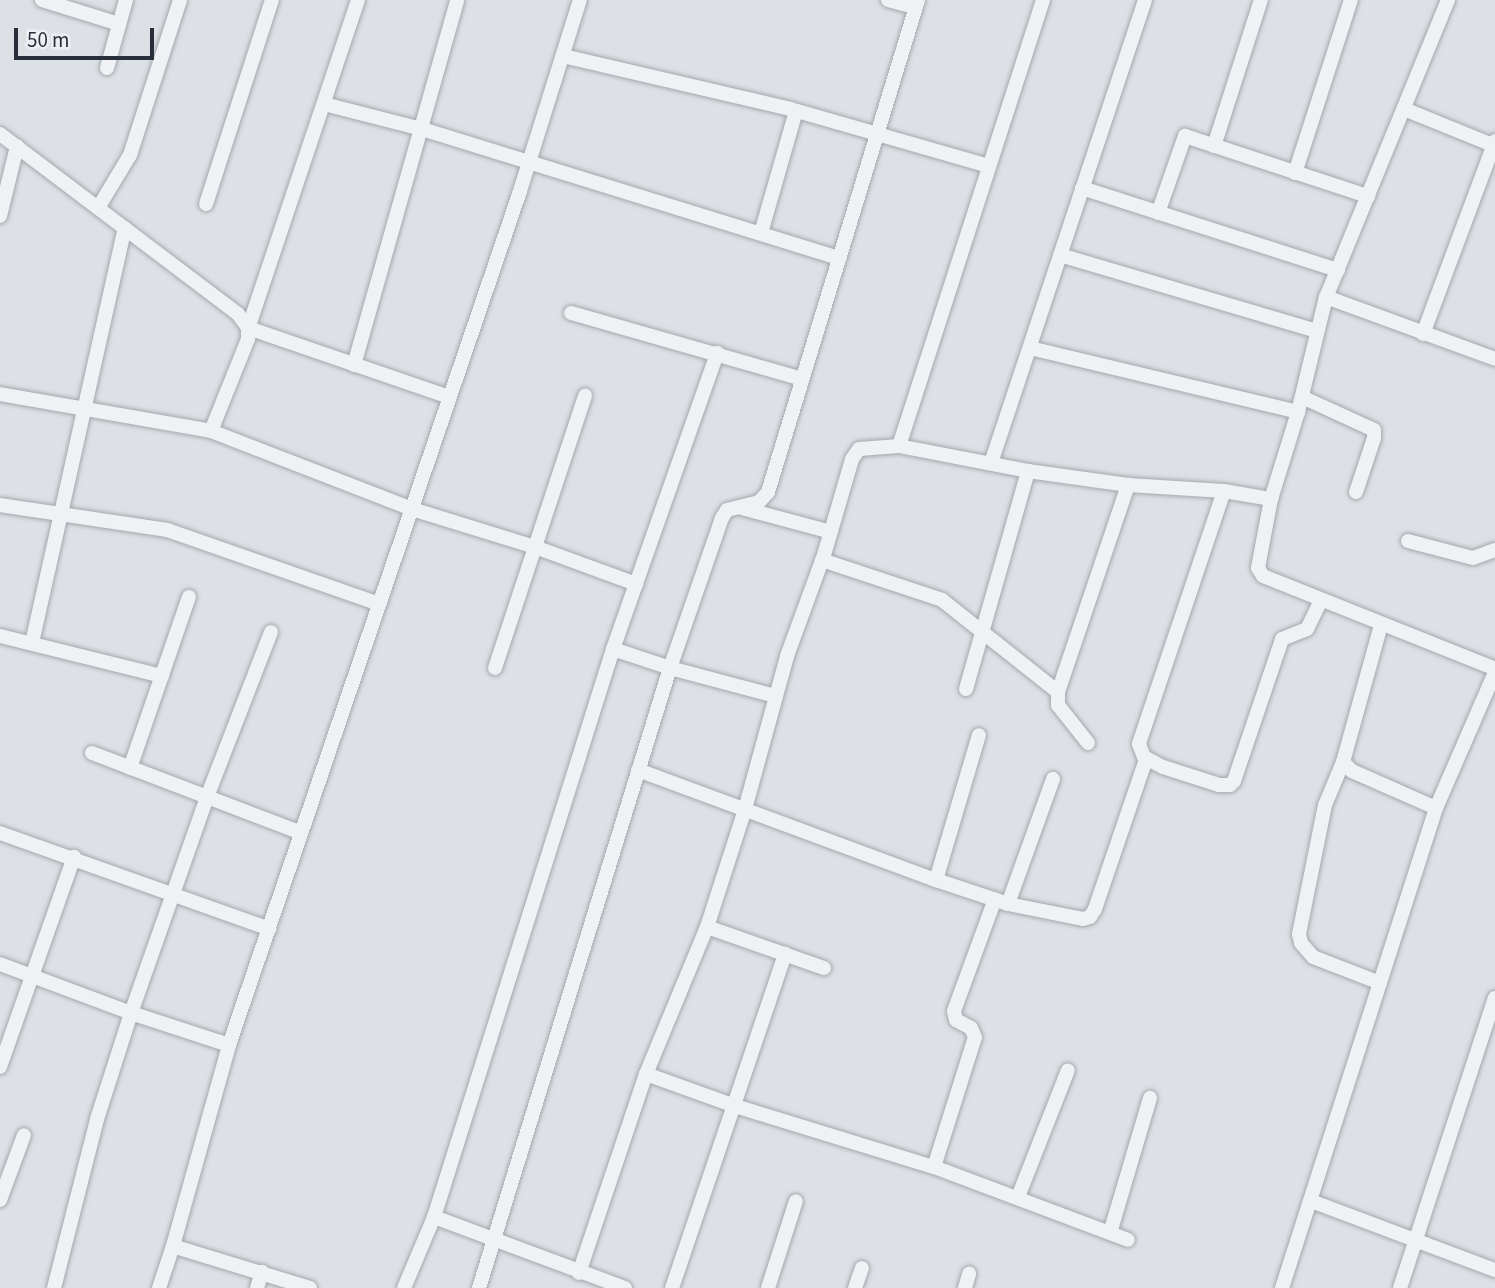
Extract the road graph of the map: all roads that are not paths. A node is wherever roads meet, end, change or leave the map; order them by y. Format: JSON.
{"nodes":[{"id":1,"x":42,"y":0,"type":"edge"},
{"id":2,"x":126,"y":0,"type":"edge"},
{"id":3,"x":180,"y":0,"type":"edge"},
{"id":4,"x":272,"y":0,"type":"edge"},
{"id":5,"x":358,"y":0,"type":"edge"},
{"id":6,"x":457,"y":0,"type":"edge"},
{"id":7,"x":580,"y":0,"type":"edge"},
{"id":8,"x":888,"y":0,"type":"edge"},
{"id":9,"x":1043,"y":0,"type":"edge"},
{"id":10,"x":1145,"y":0,"type":"edge"},
{"id":11,"x":1261,"y":0,"type":"edge"},
{"id":12,"x":1351,"y":0,"type":"edge"},
{"id":13,"x":1448,"y":0,"type":"edge"},
{"id":14,"x":917,"y":3,"type":"edge"},
{"id":15,"x":119,"y":24,"type":"junction"},
{"id":16,"x":563,"y":55,"type":"junction"},
{"id":17,"x":107,"y":68,"type":"dead end"},
{"id":18,"x":324,"y":104,"type":"junction"},
{"id":19,"x":1404,"y":109,"type":"junction"},
{"id":20,"x":796,"y":111,"type":"junction"},
{"id":21,"x":422,"y":129,"type":"junction"},
{"id":22,"x":0,"y":134,"type":"edge"},
{"id":23,"x":878,"y":135,"type":"junction"},
{"id":24,"x":1494,"y":144,"type":"edge"},
{"id":25,"x":17,"y":146,"type":"junction"},
{"id":26,"x":1214,"y":146,"type":"junction"},
{"id":27,"x":530,"y":162,"type":"junction"},
{"id":28,"x":989,"y":166,"type":"junction"},
{"id":29,"x":1295,"y":173,"type":"junction"},
{"id":30,"x":1083,"y":188,"type":"junction"},
{"id":31,"x":1368,"y":196,"type":"junction"},
{"id":32,"x":206,"y":204,"type":"dead end"},
{"id":33,"x":98,"y":208,"type":"junction"},
{"id":34,"x":1158,"y":212,"type":"junction"},
{"id":35,"x":0,"y":216,"type":"edge"},
{"id":36,"x":125,"y":228,"type":"junction"},
{"id":37,"x":761,"y":233,"type":"junction"},
{"id":38,"x":1060,"y":255,"type":"junction"},
{"id":39,"x":840,"y":258,"type":"junction"},
{"id":40,"x":1338,"y":270,"type":"junction"},
{"id":41,"x":1326,"y":297,"type":"junction"},
{"id":42,"x":571,"y":313,"type":"dead end"},
{"id":43,"x":248,"y":328,"type":"junction"},
{"id":44,"x":1316,"y":331,"type":"junction"},
{"id":45,"x":1423,"y":334,"type":"junction"},
{"id":46,"x":1030,"y":348,"type":"junction"},
{"id":47,"x":718,"y":353,"type":"junction"},
{"id":48,"x":1495,"y":359,"type":"edge"},
{"id":49,"x":354,"y":365,"type":"junction"},
{"id":50,"x":802,"y":379,"type":"junction"},
{"id":51,"x":0,"y":394,"type":"edge"},
{"id":52,"x":585,"y":396,"type":"dead end"},
{"id":53,"x":450,"y":397,"type":"junction"},
{"id":54,"x":1302,"y":397,"type":"junction"},
{"id":55,"x":84,"y":409,"type":"junction"},
{"id":56,"x":1298,"y":412,"type":"junction"},
{"id":57,"x":211,"y":431,"type":"junction"},
{"id":58,"x":899,"y":446,"type":"junction"},
{"id":59,"x":991,"y":463,"type":"junction"},
{"id":60,"x":1028,"y":471,"type":"junction"},
{"id":61,"x":1128,"y":485,"type":"junction"},
{"id":62,"x":1224,"y":491,"type":"junction"},
{"id":63,"x":1356,"y":492,"type":"dead end"},
{"id":64,"x":1272,"y":499,"type":"junction"},
{"id":65,"x":0,"y":505,"type":"edge"},
{"id":66,"x":737,"y":507,"type":"junction"},
{"id":67,"x":412,"y":509,"type":"junction"},
{"id":68,"x":61,"y":514,"type":"junction"},
{"id":69,"x":831,"y":532,"type":"junction"},
{"id":70,"x":1408,"y":541,"type":"dead end"},
{"id":71,"x":534,"y":547,"type":"junction"},
{"id":72,"x":1495,"y":550,"type":"edge"},
{"id":73,"x":822,"y":560,"type":"junction"},
{"id":74,"x":636,"y":584,"type":"junction"},
{"id":75,"x":190,"y":597,"type":"dead end"},
{"id":76,"x":1321,"y":600,"type":"junction"},
{"id":77,"x":379,"y":604,"type":"junction"},
{"id":78,"x":1381,"y":625,"type":"junction"},
{"id":79,"x":271,"y":632,"type":"dead end"},
{"id":80,"x":982,"y":632,"type":"junction"},
{"id":81,"x":0,"y":636,"type":"edge"},
{"id":82,"x":32,"y":643,"type":"junction"},
{"id":83,"x":613,"y":649,"type":"junction"},
{"id":84,"x":495,"y":668,"type":"dead end"},
{"id":85,"x":670,"y":668,"type":"junction"},
{"id":86,"x":1495,"y":671,"type":"edge"},
{"id":87,"x":162,"y":676,"type":"junction"},
{"id":88,"x":965,"y":689,"type":"dead end"},
{"id":89,"x":1058,"y":692,"type":"junction"},
{"id":90,"x":775,"y":696,"type":"junction"},
{"id":91,"x":979,"y":735,"type":"dead end"},
{"id":92,"x":1088,"y":743,"type":"dead end"},
{"id":93,"x":92,"y":753,"type":"dead end"},
{"id":94,"x":1146,"y":759,"type":"junction"},
{"id":95,"x":1343,"y":762,"type":"junction"},
{"id":96,"x":130,"y":768,"type":"junction"},
{"id":97,"x":638,"y":770,"type":"junction"},
{"id":98,"x":1053,"y":779,"type":"dead end"},
{"id":99,"x":207,"y":797,"type":"junction"},
{"id":100,"x":1436,"y":808,"type":"junction"},
{"id":101,"x":745,"y":809,"type":"junction"},
{"id":102,"x":0,"y":833,"type":"edge"},
{"id":103,"x":301,"y":833,"type":"junction"},
{"id":104,"x":74,"y":857,"type":"junction"},
{"id":105,"x":936,"y":880,"type":"junction"},
{"id":106,"x":172,"y":893,"type":"junction"},
{"id":107,"x":1001,"y":901,"type":"junction"},
{"id":108,"x":707,"y":927,"type":"junction"},
{"id":109,"x":269,"y":929,"type":"junction"},
{"id":110,"x":785,"y":954,"type":"junction"},
{"id":111,"x":0,"y":964,"type":"edge"},
{"id":112,"x":824,"y":968,"type":"dead end"},
{"id":113,"x":33,"y":974,"type":"junction"},
{"id":114,"x":1380,"y":984,"type":"junction"},
{"id":115,"x":1495,"y":999,"type":"edge"},
{"id":116,"x":131,"y":1013,"type":"junction"},
{"id":117,"x":229,"y":1045,"type":"junction"},
{"id":118,"x":0,"y":1067,"type":"edge"},
{"id":119,"x":1068,"y":1070,"type":"dead end"},
{"id":120,"x":646,"y":1074,"type":"junction"},
{"id":121,"x":1150,"y":1098,"type":"dead end"},
{"id":122,"x":732,"y":1105,"type":"junction"},
{"id":123,"x":24,"y":1135,"type":"dead end"},
{"id":124,"x":934,"y":1167,"type":"junction"},
{"id":125,"x":1018,"y":1197,"type":"junction"},
{"id":126,"x":0,"y":1200,"type":"edge"},
{"id":127,"x":796,"y":1201,"type":"dead end"},
{"id":128,"x":1311,"y":1201,"type":"junction"},
{"id":129,"x":434,"y":1217,"type":"junction"},
{"id":130,"x":1111,"y":1233,"type":"junction"},
{"id":131,"x":495,"y":1238,"type":"junction"},
{"id":132,"x":1128,"y":1240,"type":"dead end"},
{"id":133,"x":1416,"y":1242,"type":"junction"},
{"id":134,"x":173,"y":1245,"type":"junction"},
{"id":135,"x":862,"y":1268,"type":"dead end"},
{"id":136,"x":1495,"y":1270,"type":"edge"},
{"id":137,"x":262,"y":1272,"type":"junction"},
{"id":138,"x":579,"y":1273,"type":"junction"},
{"id":139,"x":54,"y":1288,"type":"edge"},
{"id":140,"x":159,"y":1288,"type":"edge"},
{"id":141,"x":257,"y":1288,"type":"edge"},
{"id":142,"x":310,"y":1288,"type":"edge"},
{"id":143,"x":404,"y":1288,"type":"edge"},
{"id":144,"x":479,"y":1288,"type":"edge"},
{"id":145,"x":625,"y":1288,"type":"edge"},
{"id":146,"x":672,"y":1288,"type":"edge"},
{"id":147,"x":768,"y":1288,"type":"edge"},
{"id":148,"x":855,"y":1288,"type":"edge"},
{"id":149,"x":1282,"y":1288,"type":"edge"},
{"id":150,"x":1400,"y":1288,"type":"edge"}],
"edges":[{"from":1,"to":15,"type":"street"},
{"from":2,"to":15,"type":"street"},
{"from":3,"to":33,"type":"street"},
{"from":4,"to":32,"type":"street"},
{"from":5,"to":18,"type":"street"},
{"from":6,"to":21,"type":"street"},
{"from":7,"to":16,"type":"street"},
{"from":8,"to":14,"type":"street"},
{"from":9,"to":28,"type":"street"},
{"from":10,"to":30,"type":"street"},
{"from":11,"to":26,"type":"street"},
{"from":12,"to":29,"type":"street"},
{"from":13,"to":19,"type":"street"},
{"from":14,"to":23,"type":"street"},
{"from":15,"to":17,"type":"street"},
{"from":16,"to":20,"type":"street"},
{"from":16,"to":27,"type":"street"},
{"from":18,"to":21,"type":"street"},
{"from":18,"to":43,"type":"street"},
{"from":19,"to":24,"type":"street"},
{"from":19,"to":31,"type":"street"},
{"from":20,"to":23,"type":"street"},
{"from":20,"to":37,"type":"street"},
{"from":21,"to":27,"type":"street"},
{"from":21,"to":49,"type":"street"},
{"from":22,"to":25,"type":"street"},
{"from":23,"to":28,"type":"street"},
{"from":23,"to":39,"type":"street"},
{"from":24,"to":45,"type":"street"},
{"from":25,"to":33,"type":"street"},
{"from":25,"to":35,"type":"street"},
{"from":26,"to":29,"type":"street"},
{"from":26,"to":34,"type":"street"},
{"from":27,"to":37,"type":"street"},
{"from":27,"to":53,"type":"street"},
{"from":28,"to":58,"type":"street"},
{"from":29,"to":31,"type":"street"},
{"from":30,"to":34,"type":"street"},
{"from":30,"to":38,"type":"street"},
{"from":31,"to":40,"type":"street"},
{"from":33,"to":36,"type":"street"},
{"from":34,"to":40,"type":"street"},
{"from":36,"to":43,"type":"street"},
{"from":36,"to":55,"type":"street"},
{"from":37,"to":39,"type":"street"},
{"from":38,"to":44,"type":"street"},
{"from":38,"to":46,"type":"street"},
{"from":39,"to":50,"type":"street"},
{"from":40,"to":41,"type":"street"},
{"from":41,"to":44,"type":"street"},
{"from":41,"to":45,"type":"street"},
{"from":42,"to":47,"type":"street"},
{"from":43,"to":49,"type":"street"},
{"from":43,"to":57,"type":"street"},
{"from":44,"to":54,"type":"street"},
{"from":45,"to":48,"type":"street"},
{"from":46,"to":56,"type":"street"},
{"from":46,"to":59,"type":"street"},
{"from":47,"to":50,"type":"street"},
{"from":47,"to":74,"type":"street"},
{"from":49,"to":53,"type":"street"},
{"from":50,"to":66,"type":"street"},
{"from":51,"to":55,"type":"street"},
{"from":52,"to":71,"type":"street"},
{"from":53,"to":67,"type":"street"},
{"from":54,"to":56,"type":"street"},
{"from":54,"to":63,"type":"street"},
{"from":55,"to":57,"type":"street"},
{"from":55,"to":68,"type":"street"},
{"from":56,"to":64,"type":"street"},
{"from":57,"to":67,"type":"street"},
{"from":58,"to":59,"type":"street"},
{"from":58,"to":69,"type":"street"},
{"from":59,"to":60,"type":"street"},
{"from":60,"to":61,"type":"street"},
{"from":60,"to":80,"type":"street"},
{"from":61,"to":62,"type":"street"},
{"from":61,"to":89,"type":"street"},
{"from":62,"to":64,"type":"street"},
{"from":62,"to":94,"type":"street"},
{"from":64,"to":76,"type":"street"},
{"from":65,"to":68,"type":"street"},
{"from":66,"to":69,"type":"street"},
{"from":66,"to":85,"type":"street"},
{"from":67,"to":71,"type":"street"},
{"from":67,"to":77,"type":"street"},
{"from":68,"to":77,"type":"street"},
{"from":68,"to":82,"type":"street"},
{"from":69,"to":73,"type":"street"},
{"from":70,"to":72,"type":"street"},
{"from":71,"to":74,"type":"street"},
{"from":71,"to":84,"type":"street"},
{"from":73,"to":80,"type":"street"},
{"from":73,"to":90,"type":"street"},
{"from":74,"to":83,"type":"street"},
{"from":75,"to":87,"type":"street"},
{"from":76,"to":78,"type":"street"},
{"from":76,"to":94,"type":"street"},
{"from":77,"to":103,"type":"street"},
{"from":78,"to":86,"type":"street"},
{"from":78,"to":95,"type":"street"},
{"from":79,"to":99,"type":"street"},
{"from":80,"to":88,"type":"street"},
{"from":80,"to":89,"type":"street"},
{"from":81,"to":82,"type":"street"},
{"from":82,"to":87,"type":"street"},
{"from":83,"to":85,"type":"street"},
{"from":83,"to":129,"type":"street"},
{"from":85,"to":90,"type":"street"},
{"from":85,"to":97,"type":"street"},
{"from":86,"to":100,"type":"street"},
{"from":87,"to":96,"type":"street"},
{"from":89,"to":92,"type":"street"},
{"from":90,"to":101,"type":"street"},
{"from":91,"to":105,"type":"street"},
{"from":93,"to":96,"type":"street"},
{"from":94,"to":107,"type":"street"},
{"from":95,"to":100,"type":"street"},
{"from":95,"to":114,"type":"street"},
{"from":96,"to":99,"type":"street"},
{"from":97,"to":101,"type":"street"},
{"from":97,"to":131,"type":"street"},
{"from":98,"to":107,"type":"street"},
{"from":99,"to":103,"type":"street"},
{"from":99,"to":106,"type":"street"},
{"from":100,"to":114,"type":"street"},
{"from":101,"to":105,"type":"street"},
{"from":101,"to":108,"type":"street"},
{"from":102,"to":104,"type":"street"},
{"from":103,"to":109,"type":"street"},
{"from":104,"to":106,"type":"street"},
{"from":104,"to":113,"type":"street"},
{"from":105,"to":107,"type":"street"},
{"from":106,"to":109,"type":"street"},
{"from":106,"to":116,"type":"street"},
{"from":107,"to":124,"type":"street"},
{"from":108,"to":110,"type":"street"},
{"from":108,"to":120,"type":"street"},
{"from":109,"to":117,"type":"street"},
{"from":110,"to":112,"type":"street"},
{"from":110,"to":122,"type":"street"},
{"from":111,"to":113,"type":"street"},
{"from":113,"to":116,"type":"street"},
{"from":113,"to":118,"type":"street"},
{"from":114,"to":128,"type":"street"},
{"from":115,"to":133,"type":"street"},
{"from":116,"to":117,"type":"street"},
{"from":116,"to":139,"type":"street"},
{"from":117,"to":134,"type":"street"},
{"from":119,"to":125,"type":"street"},
{"from":120,"to":122,"type":"street"},
{"from":120,"to":138,"type":"street"},
{"from":121,"to":130,"type":"street"},
{"from":122,"to":124,"type":"street"},
{"from":122,"to":146,"type":"street"},
{"from":123,"to":126,"type":"street"},
{"from":124,"to":125,"type":"street"},
{"from":125,"to":130,"type":"street"},
{"from":127,"to":147,"type":"street"},
{"from":128,"to":133,"type":"street"},
{"from":128,"to":149,"type":"street"},
{"from":129,"to":131,"type":"street"},
{"from":129,"to":143,"type":"street"},
{"from":130,"to":132,"type":"street"},
{"from":131,"to":138,"type":"street"},
{"from":131,"to":144,"type":"street"},
{"from":133,"to":136,"type":"street"},
{"from":133,"to":150,"type":"street"},
{"from":134,"to":137,"type":"street"},
{"from":134,"to":140,"type":"street"},
{"from":135,"to":148,"type":"street"},
{"from":137,"to":141,"type":"street"},
{"from":137,"to":142,"type":"street"},
{"from":138,"to":145,"type":"street"}]}
